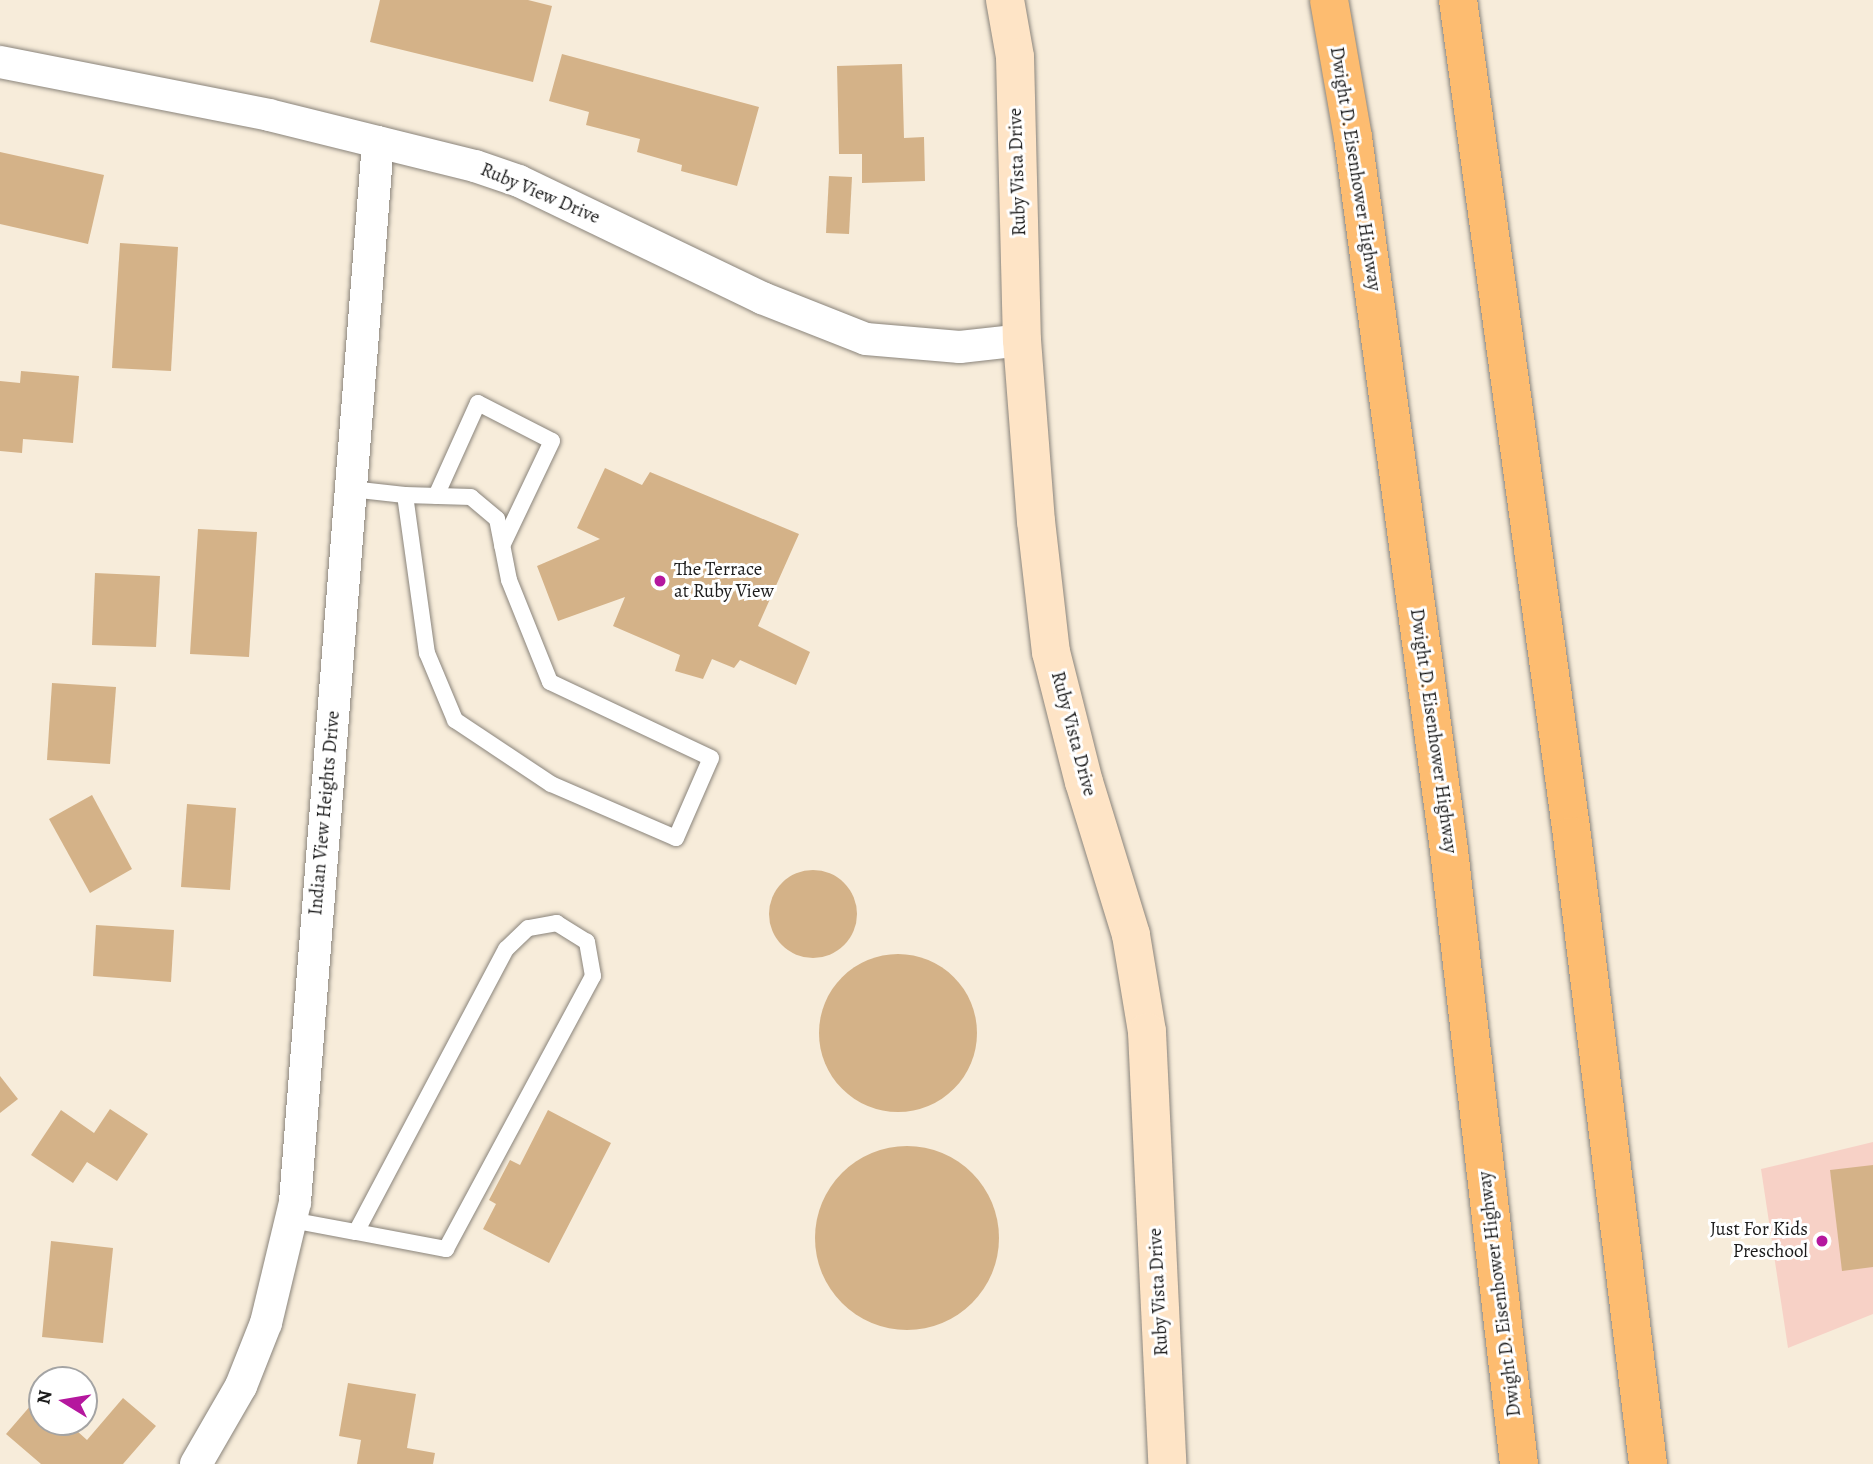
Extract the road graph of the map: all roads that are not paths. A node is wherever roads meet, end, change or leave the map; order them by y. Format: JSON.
{"nodes":[{"id":1,"x":1005,"y":0,"type":"edge"},
{"id":2,"x":1328,"y":0,"type":"edge"},
{"id":3,"x":1458,"y":0,"type":"edge"},
{"id":4,"x":0,"y":62,"type":"edge"},
{"id":5,"x":378,"y":142,"type":"junction"},
{"id":6,"x":1023,"y":340,"type":"junction"},
{"id":7,"x":351,"y":489,"type":"junction"},
{"id":8,"x":405,"y":495,"type":"junction"},
{"id":9,"x":436,"y":496,"type":"junction"},
{"id":10,"x":502,"y":546,"type":"junction"},
{"id":11,"x":291,"y":1220,"type":"junction"},
{"id":12,"x":356,"y":1232,"type":"junction"},
{"id":13,"x":196,"y":1464,"type":"edge"},
{"id":14,"x":1167,"y":1464,"type":"edge"},
{"id":15,"x":1519,"y":1464,"type":"edge"},
{"id":16,"x":1648,"y":1464,"type":"edge"}],
"edges":[{"from":1,"to":6,"type":"street","name":"Ruby Vista Drive"},
{"from":2,"to":15,"type":"highway","name":"Dwight D. Eisenhower Highway"},
{"from":3,"to":16,"type":"highway"},
{"from":4,"to":5,"type":"street","name":"Ruby View Drive"},
{"from":5,"to":6,"type":"street","name":"Ruby View Drive"},
{"from":5,"to":7,"type":"street","name":"Indian View Heights Drive"},
{"from":6,"to":14,"type":"street","name":"Ruby Vista Drive"},
{"from":7,"to":8,"type":"lane"},
{"from":7,"to":11,"type":"street","name":"Indian View Heights Drive"},
{"from":8,"to":9,"type":"lane"},
{"from":8,"to":10,"type":"lane"},
{"from":9,"to":10,"type":"lane"},
{"from":9,"to":10,"type":"lane"},
{"from":11,"to":12,"type":"lane"},
{"from":11,"to":13,"type":"street","name":"Indian View Heights Drive"},
{"from":12,"to":12,"type":"lane"}]}
